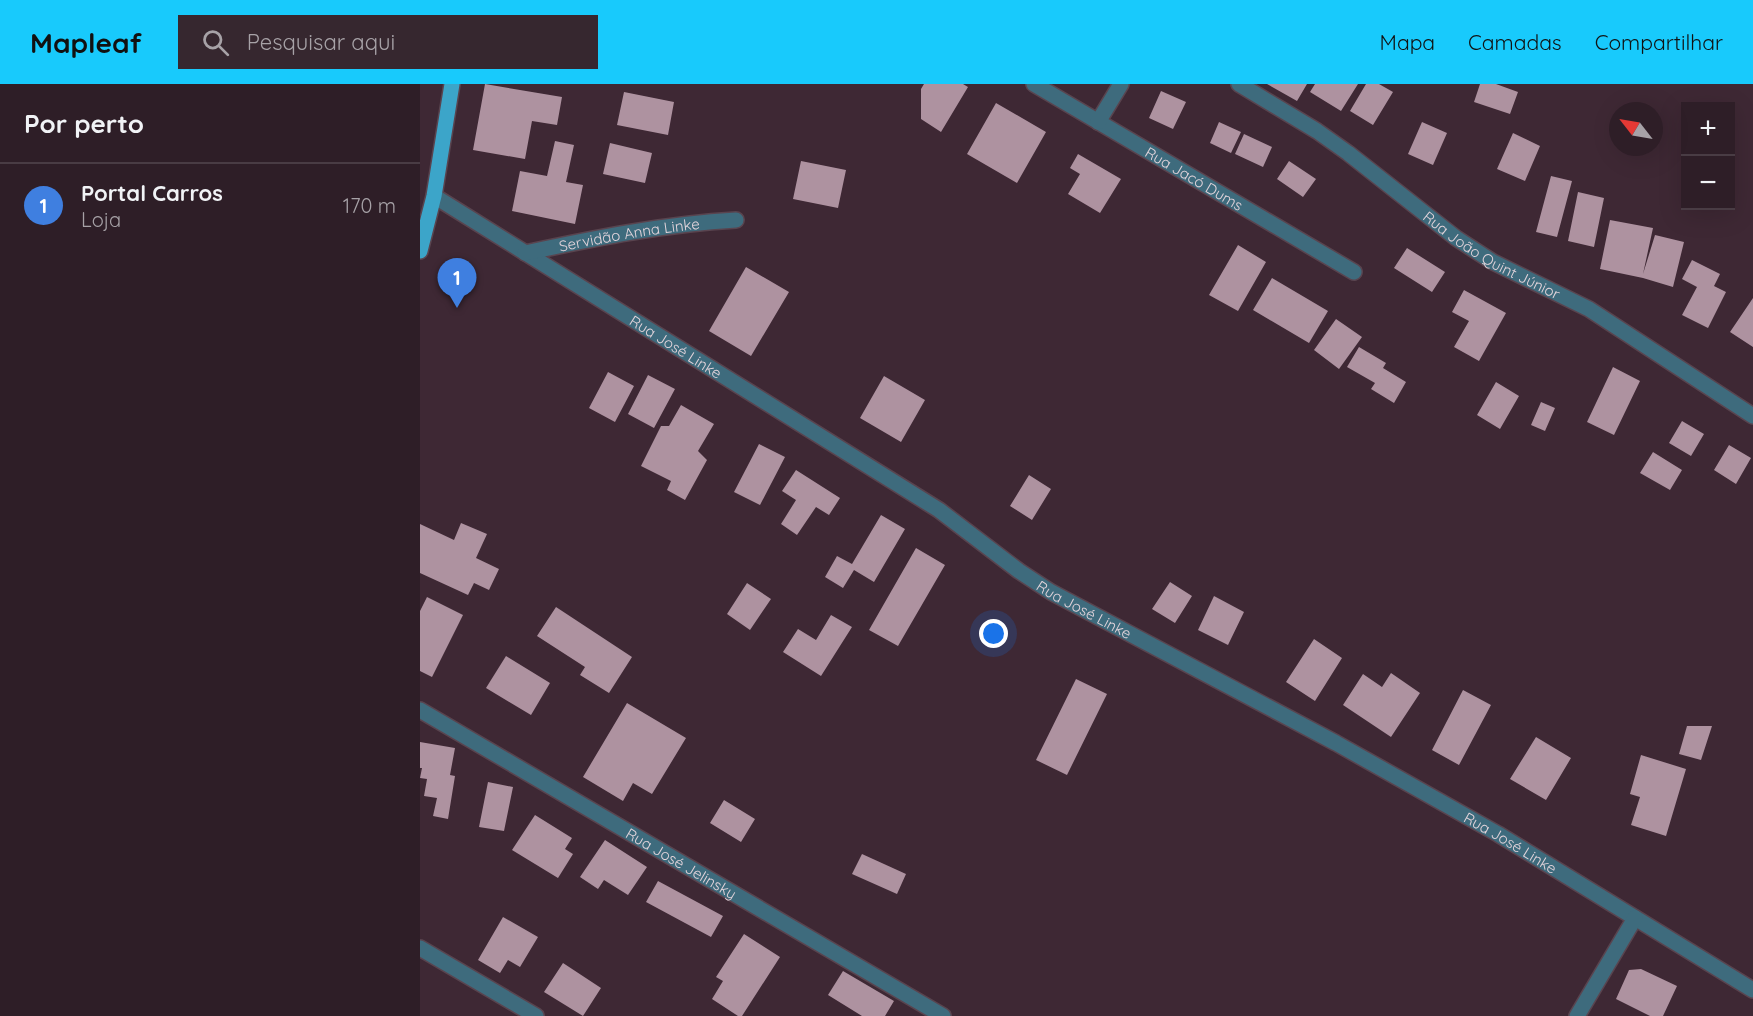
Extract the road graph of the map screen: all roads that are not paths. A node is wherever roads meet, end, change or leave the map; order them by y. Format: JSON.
{"nodes":[{"id":1,"x":452,"y":84,"type":"edge"},
{"id":2,"x":1034,"y":84,"type":"edge"},
{"id":3,"x":1120,"y":84,"type":"edge"},
{"id":4,"x":1239,"y":84,"type":"edge"},
{"id":5,"x":1098,"y":122,"type":"junction"},
{"id":6,"x":434,"y":196,"type":"junction"},
{"id":7,"x":736,"y":220,"type":"dead end"},
{"id":8,"x":420,"y":251,"type":"edge"},
{"id":9,"x":525,"y":253,"type":"junction"},
{"id":10,"x":1354,"y":272,"type":"dead end"},
{"id":11,"x":1753,"y":416,"type":"edge"},
{"id":12,"x":420,"y":710,"type":"edge"},
{"id":13,"x":1635,"y":918,"type":"junction"},
{"id":14,"x":420,"y":948,"type":"edge"},
{"id":15,"x":1753,"y":990,"type":"edge"},
{"id":16,"x":536,"y":1016,"type":"edge"},
{"id":17,"x":943,"y":1016,"type":"edge"},
{"id":18,"x":1577,"y":1016,"type":"edge"}],
"edges":[{"from":1,"to":6,"type":"main road"},
{"from":2,"to":5,"type":"street","name":"Rua Jacó Dums"},
{"from":3,"to":5,"type":"street"},
{"from":4,"to":11,"type":"street","name":"Rua João Quint Júnior"},
{"from":5,"to":10,"type":"street","name":"Rua Jacó Dums"},
{"from":6,"to":8,"type":"main road"},
{"from":6,"to":9,"type":"street","name":"Rua José Linke"},
{"from":7,"to":9,"type":"street","name":"Servidão Anna Linke"},
{"from":9,"to":13,"type":"street","name":"Rua José Linke"},
{"from":12,"to":17,"type":"street","name":"Rua José Jelinsky"},
{"from":13,"to":15,"type":"street","name":"Rua José Linke"},
{"from":13,"to":18,"type":"street"},
{"from":14,"to":16,"type":"street"}]}
